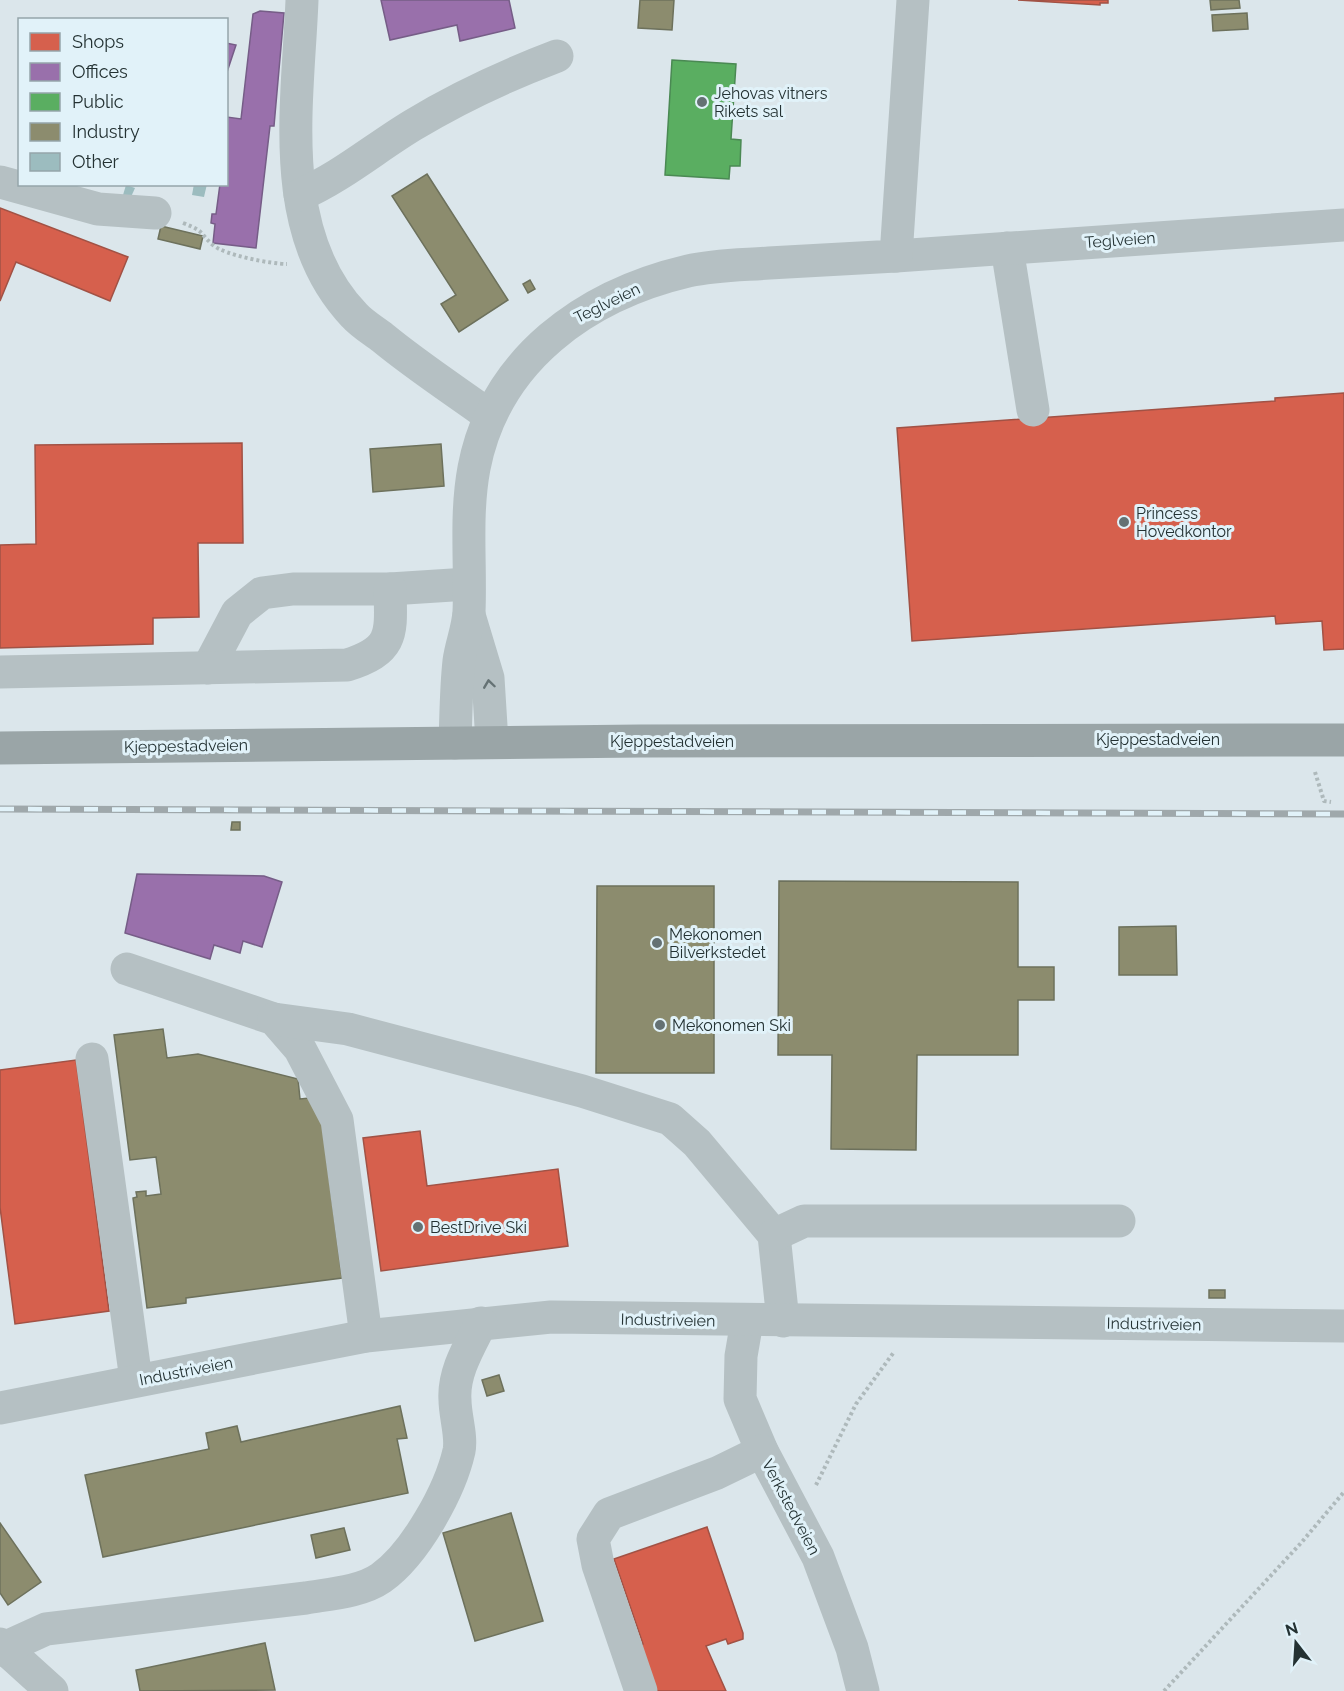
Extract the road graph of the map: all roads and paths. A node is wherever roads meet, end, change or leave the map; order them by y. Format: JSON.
{"nodes":[{"id":1,"x":302,"y":0,"type":"edge"},
{"id":2,"x":913,"y":0,"type":"edge"},
{"id":3,"x":557,"y":56,"type":"dead end"},
{"id":4,"x":0,"y":182,"type":"edge"},
{"id":5,"x":300,"y":195,"type":"junction"},
{"id":6,"x":155,"y":213,"type":"joint"},
{"id":7,"x":1344,"y":225,"type":"edge"},
{"id":8,"x":1007,"y":248,"type":"junction"},
{"id":9,"x":896,"y":256,"type":"junction"},
{"id":10,"x":320,"y":261,"type":"junction"},
{"id":11,"x":1033,"y":410,"type":"dead end"},
{"id":12,"x":490,"y":416,"type":"junction"},
{"id":13,"x":390,"y":589,"type":"junction"},
{"id":14,"x":469,"y":599,"type":"junction"},
{"id":15,"x":208,"y":668,"type":"junction"},
{"id":16,"x":0,"y":672,"type":"edge"},
{"id":17,"x":1344,"y":740,"type":"edge"},
{"id":18,"x":492,"y":742,"type":"junction"},
{"id":19,"x":455,"y":743,"type":"junction"},
{"id":20,"x":0,"y":748,"type":"edge"},
{"id":21,"x":127,"y":969,"type":"dead end"},
{"id":22,"x":274,"y":1019,"type":"junction"},
{"id":23,"x":92,"y":1059,"type":"dead end"},
{"id":24,"x":1119,"y":1221,"type":"dead end"},
{"id":25,"x":774,"y":1235,"type":"junction"},
{"id":26,"x":747,"y":1321,"type":"junction"},
{"id":27,"x":783,"y":1321,"type":"junction"},
{"id":28,"x":920,"y":1322,"type":"junction"},
{"id":29,"x":482,"y":1323,"type":"junction"},
{"id":30,"x":1344,"y":1326,"type":"edge"},
{"id":31,"x":366,"y":1336,"type":"junction"},
{"id":32,"x":136,"y":1380,"type":"junction"},
{"id":33,"x":0,"y":1408,"type":"edge"},
{"id":34,"x":762,"y":1451,"type":"junction"},
{"id":35,"x":1344,"y":1492,"type":"edge"},
{"id":36,"x":801,"y":1525,"type":"junction"},
{"id":37,"x":1,"y":1647,"type":"edge"},
{"id":38,"x":52,"y":1691,"type":"edge"},
{"id":39,"x":641,"y":1691,"type":"edge"},
{"id":40,"x":863,"y":1691,"type":"edge"},
{"id":41,"x":1164,"y":1691,"type":"edge"}],
"edges":[{"from":1,"to":5,"type":"street"},
{"from":2,"to":9,"type":"street"},
{"from":3,"to":5,"type":"street"},
{"from":4,"to":6,"type":"street"},
{"from":5,"to":10,"type":"street"},
{"from":6,"to":10,"type":"path"},
{"from":7,"to":8,"type":"street","name":"Teglveien"},
{"from":8,"to":9,"type":"street","name":"Teglveien"},
{"from":8,"to":11,"type":"street"},
{"from":9,"to":12,"type":"street","name":"Teglveien"},
{"from":10,"to":12,"type":"street"},
{"from":12,"to":14,"type":"street","name":"Teglveien"},
{"from":13,"to":14,"type":"street"},
{"from":13,"to":15,"type":"street"},
{"from":13,"to":15,"type":"street"},
{"from":18,"to":14,"type":"street","name":"Teglveien","one_way":true},
{"from":14,"to":19,"type":"street","name":"Teglveien"},
{"from":15,"to":16,"type":"street"},
{"from":17,"to":18,"type":"main road","name":"Kjeppestadveien"},
{"from":18,"to":19,"type":"main road","name":"Kjeppestadveien"},
{"from":19,"to":20,"type":"main road","name":"Kjeppestadveien"},
{"from":21,"to":22,"type":"street"},
{"from":22,"to":25,"type":"street"},
{"from":22,"to":31,"type":"street"},
{"from":23,"to":32,"type":"street"},
{"from":24,"to":25,"type":"street"},
{"from":25,"to":27,"type":"street"},
{"from":26,"to":27,"type":"street","name":"Industriveien"},
{"from":26,"to":29,"type":"street","name":"Industriveien"},
{"from":26,"to":34,"type":"street","name":"Verkstedveien"},
{"from":27,"to":28,"type":"street","name":"Industriveien"},
{"from":28,"to":30,"type":"street","name":"Industriveien"},
{"from":28,"to":36,"type":"path"},
{"from":29,"to":31,"type":"street","name":"Industriveien"},
{"from":29,"to":37,"type":"street"},
{"from":31,"to":32,"type":"street","name":"Industriveien"},
{"from":32,"to":33,"type":"street","name":"Industriveien"},
{"from":34,"to":36,"type":"street","name":"Verkstedveien"},
{"from":34,"to":39,"type":"street"},
{"from":35,"to":41,"type":"path"},
{"from":36,"to":40,"type":"street","name":"Verkstedveien"},
{"from":37,"to":38,"type":"street"}]}
